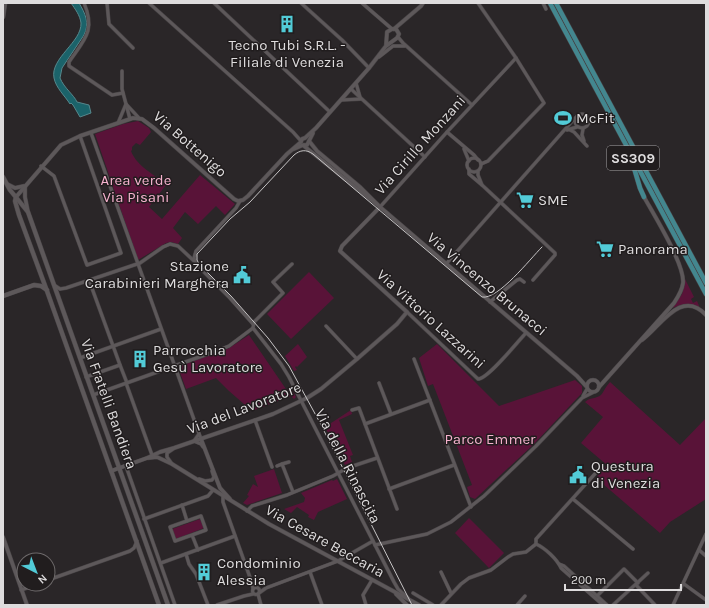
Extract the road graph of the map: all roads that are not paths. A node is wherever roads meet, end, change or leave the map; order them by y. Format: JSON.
{"nodes":[{"id":1,"x":5,"y":3,"type":"edge"},
{"id":2,"x":84,"y":3,"type":"edge"},
{"id":3,"x":107,"y":3,"type":"edge"},
{"id":4,"x":149,"y":3,"type":"edge"},
{"id":5,"x":214,"y":3,"type":"edge"},
{"id":6,"x":302,"y":3,"type":"edge"},
{"id":7,"x":362,"y":3,"type":"edge"},
{"id":8,"x":478,"y":3,"type":"edge"},
{"id":9,"x":543,"y":3,"type":"edge"},
{"id":10,"x":550,"y":3,"type":"edge"},
{"id":11,"x":556,"y":3,"type":"edge"},
{"id":12,"x":423,"y":4,"type":"edge"},
{"id":13,"x":546,"y":9,"type":"dead end"},
{"id":14,"x":3,"y":17,"type":"edge"},
{"id":15,"x":384,"y":22,"type":"junction"},
{"id":16,"x":401,"y":24,"type":"junction"},
{"id":17,"x":393,"y":29,"type":"junction"},
{"id":18,"x":387,"y":32,"type":"junction"},
{"id":19,"x":396,"y":37,"type":"junction"},
{"id":20,"x":388,"y":38,"type":"junction"},
{"id":21,"x":404,"y":44,"type":"junction"},
{"id":22,"x":386,"y":46,"type":"junction"},
{"id":23,"x":134,"y":48,"type":"dead end"},
{"id":24,"x":378,"y":58,"type":"junction"},
{"id":25,"x":516,"y":58,"type":"junction"},
{"id":26,"x":369,"y":68,"type":"junction"},
{"id":27,"x":122,"y":71,"type":"dead end"},
{"id":28,"x":356,"y":83,"type":"junction"},
{"id":29,"x":351,"y":89,"type":"junction"},
{"id":30,"x":123,"y":94,"type":"junction"},
{"id":31,"x":361,"y":99,"type":"junction"},
{"id":32,"x":340,"y":100,"type":"junction"},
{"id":33,"x":125,"y":103,"type":"junction"},
{"id":34,"x":472,"y":105,"type":"junction"},
{"id":35,"x":330,"y":112,"type":"junction"},
{"id":36,"x":139,"y":118,"type":"junction"},
{"id":37,"x":575,"y":118,"type":"junction"},
{"id":38,"x":130,"y":119,"type":"junction"},
{"id":39,"x":118,"y":123,"type":"junction"},
{"id":40,"x":578,"y":127,"type":"junction"},
{"id":41,"x":568,"y":129,"type":"junction"},
{"id":42,"x":583,"y":129,"type":"junction"},
{"id":43,"x":91,"y":132,"type":"junction"},
{"id":44,"x":447,"y":132,"type":"junction"},
{"id":45,"x":563,"y":132,"type":"junction"},
{"id":46,"x":80,"y":136,"type":"junction"},
{"id":47,"x":578,"y":136,"type":"junction"},
{"id":48,"x":304,"y":141,"type":"junction"},
{"id":49,"x":463,"y":147,"type":"junction"},
{"id":50,"x":628,"y":150,"type":"junction"},
{"id":51,"x":425,"y":157,"type":"junction"},
{"id":52,"x":478,"y":160,"type":"junction"},
{"id":53,"x":469,"y":161,"type":"junction"},
{"id":54,"x":481,"y":164,"type":"junction"},
{"id":55,"x":41,"y":166,"type":"junction"},
{"id":56,"x":469,"y":169,"type":"junction"},
{"id":57,"x":478,"y":171,"type":"junction"},
{"id":58,"x":3,"y":177,"type":"edge"},
{"id":59,"x":5,"y":182,"type":"junction"},
{"id":60,"x":482,"y":185,"type":"junction"},
{"id":61,"x":25,"y":186,"type":"junction"},
{"id":62,"x":16,"y":197,"type":"junction"},
{"id":63,"x":644,"y":197,"type":"joint"},
{"id":64,"x":240,"y":201,"type":"junction"},
{"id":65,"x":501,"y":202,"type":"junction"},
{"id":66,"x":380,"y":207,"type":"junction"},
{"id":67,"x":28,"y":212,"type":"junction"},
{"id":68,"x":19,"y":215,"type":"junction"},
{"id":69,"x":342,"y":246,"type":"joint"},
{"id":70,"x":197,"y":250,"type":"junction"},
{"id":71,"x":184,"y":251,"type":"junction"},
{"id":72,"x":194,"y":261,"type":"junction"},
{"id":73,"x":138,"y":263,"type":"junction"},
{"id":74,"x":292,"y":264,"type":"dead end"},
{"id":75,"x":446,"y":264,"type":"junction"},
{"id":76,"x":42,"y":278,"type":"junction"},
{"id":77,"x":89,"y":280,"type":"junction"},
{"id":78,"x":533,"y":280,"type":"dead end"},
{"id":79,"x":524,"y":282,"type":"dead end"},
{"id":80,"x":706,"y":283,"type":"edge"},
{"id":81,"x":34,"y":285,"type":"junction"},
{"id":82,"x":54,"y":285,"type":"junction"},
{"id":83,"x":47,"y":291,"type":"junction"},
{"id":84,"x":706,"y":294,"type":"edge"},
{"id":85,"x":3,"y":296,"type":"edge"},
{"id":86,"x":490,"y":302,"type":"junction"},
{"id":87,"x":407,"y":312,"type":"junction"},
{"id":88,"x":706,"y":315,"type":"edge"},
{"id":89,"x":253,"y":323,"type":"junction"},
{"id":90,"x":326,"y":326,"type":"dead end"},
{"id":91,"x":253,"y":328,"type":"junction"},
{"id":92,"x":161,"y":329,"type":"junction"},
{"id":93,"x":526,"y":333,"type":"junction"},
{"id":94,"x":640,"y":342,"type":"junction"},
{"id":95,"x":114,"y":346,"type":"junction"},
{"id":96,"x":80,"y":358,"type":"junction"},
{"id":97,"x":414,"y":359,"type":"dead end"},
{"id":98,"x":357,"y":360,"type":"junction"},
{"id":99,"x":120,"y":365,"type":"junction"},
{"id":100,"x":174,"y":366,"type":"junction"},
{"id":101,"x":86,"y":377,"type":"junction"},
{"id":102,"x":579,"y":378,"type":"junction"},
{"id":103,"x":606,"y":378,"type":"junction"},
{"id":104,"x":590,"y":381,"type":"junction"},
{"id":105,"x":596,"y":381,"type":"junction"},
{"id":106,"x":126,"y":383,"type":"junction"},
{"id":107,"x":379,"y":383,"type":"dead end"},
{"id":108,"x":586,"y":387,"type":"junction"},
{"id":109,"x":599,"y":387,"type":"junction"},
{"id":110,"x":592,"y":393,"type":"junction"},
{"id":111,"x":93,"y":395,"type":"junction"},
{"id":112,"x":582,"y":398,"type":"junction"},
{"id":113,"x":430,"y":400,"type":"junction"},
{"id":114,"x":301,"y":401,"type":"junction"},
{"id":115,"x":352,"y":410,"type":"dead end"},
{"id":116,"x":391,"y":414,"type":"junction"},
{"id":117,"x":255,"y":420,"type":"junction"},
{"id":118,"x":365,"y":424,"type":"junction"},
{"id":119,"x":199,"y":434,"type":"junction"},
{"id":120,"x":201,"y":439,"type":"junction"},
{"id":121,"x":194,"y":442,"type":"junction"},
{"id":122,"x":174,"y":448,"type":"junction"},
{"id":123,"x":204,"y":448,"type":"junction"},
{"id":124,"x":152,"y":455,"type":"junction"},
{"id":125,"x":147,"y":458,"type":"junction"},
{"id":126,"x":377,"y":458,"type":"junction"},
{"id":127,"x":289,"y":462,"type":"dead end"},
{"id":128,"x":172,"y":464,"type":"junction"},
{"id":129,"x":282,"y":464,"type":"junction"},
{"id":130,"x":454,"y":465,"type":"junction"},
{"id":131,"x":277,"y":466,"type":"dead end"},
{"id":132,"x":602,"y":466,"type":"dead end"},
{"id":133,"x":272,"y":467,"type":"dead end"},
{"id":134,"x":119,"y":468,"type":"junction"},
{"id":135,"x":212,"y":468,"type":"junction"},
{"id":136,"x":127,"y":469,"type":"dead end"},
{"id":137,"x":111,"y":471,"type":"junction"},
{"id":138,"x":338,"y":473,"type":"junction"},
{"id":139,"x":199,"y":479,"type":"junction"},
{"id":140,"x":389,"y":489,"type":"junction"},
{"id":141,"x":213,"y":490,"type":"junction"},
{"id":142,"x":293,"y":492,"type":"junction"},
{"id":143,"x":223,"y":497,"type":"junction"},
{"id":144,"x":573,"y":499,"type":"junction"},
{"id":145,"x":232,"y":502,"type":"junction"},
{"id":146,"x":182,"y":505,"type":"junction"},
{"id":147,"x":472,"y":506,"type":"junction"},
{"id":148,"x":397,"y":509,"type":"dead end"},
{"id":149,"x":247,"y":511,"type":"junction"},
{"id":150,"x":144,"y":519,"type":"junction"},
{"id":151,"x":187,"y":521,"type":"junction"},
{"id":152,"x":706,"y":534,"type":"edge"},
{"id":153,"x":192,"y":535,"type":"junction"},
{"id":154,"x":236,"y":536,"type":"junction"},
{"id":155,"x":3,"y":537,"type":"edge"},
{"id":156,"x":137,"y":541,"type":"junction"},
{"id":157,"x":373,"y":541,"type":"junction"},
{"id":158,"x":536,"y":544,"type":"junction"},
{"id":159,"x":375,"y":545,"type":"junction"},
{"id":160,"x":633,"y":549,"type":"dead end"},
{"id":161,"x":198,"y":550,"type":"junction"},
{"id":162,"x":699,"y":550,"type":"junction"},
{"id":163,"x":186,"y":554,"type":"junction"},
{"id":164,"x":706,"y":556,"type":"edge"},
{"id":165,"x":338,"y":561,"type":"junction"},
{"id":166,"x":160,"y":563,"type":"junction"},
{"id":167,"x":559,"y":564,"type":"junction"},
{"id":168,"x":310,"y":572,"type":"junction"},
{"id":169,"x":440,"y":572,"type":"dead end"},
{"id":170,"x":648,"y":573,"type":"dead end"},
{"id":171,"x":16,"y":575,"type":"edge"},
{"id":172,"x":56,"y":577,"type":"edge"},
{"id":173,"x":372,"y":580,"type":"junction"},
{"id":174,"x":252,"y":582,"type":"junction"},
{"id":175,"x":637,"y":584,"type":"junction"},
{"id":176,"x":684,"y":584,"type":"junction"},
{"id":177,"x":257,"y":588,"type":"junction"},
{"id":178,"x":266,"y":588,"type":"junction"},
{"id":179,"x":22,"y":592,"type":"edge"},
{"id":180,"x":394,"y":592,"type":"junction"},
{"id":181,"x":255,"y":593,"type":"junction"},
{"id":182,"x":413,"y":593,"type":"dead end"},
{"id":183,"x":451,"y":593,"type":"junction"},
{"id":184,"x":526,"y":596,"type":"dead end"},
{"id":185,"x":597,"y":596,"type":"junction"},
{"id":186,"x":408,"y":598,"type":"junction"},
{"id":187,"x":706,"y":600,"type":"edge"},
{"id":188,"x":27,"y":605,"type":"edge"},
{"id":189,"x":159,"y":605,"type":"edge"},
{"id":190,"x":168,"y":605,"type":"edge"},
{"id":191,"x":175,"y":605,"type":"edge"},
{"id":192,"x":208,"y":605,"type":"edge"},
{"id":193,"x":217,"y":605,"type":"edge"},
{"id":194,"x":261,"y":605,"type":"edge"},
{"id":195,"x":322,"y":605,"type":"edge"},
{"id":196,"x":366,"y":605,"type":"edge"},
{"id":197,"x":407,"y":605,"type":"edge"},
{"id":198,"x":420,"y":605,"type":"edge"},
{"id":199,"x":433,"y":605,"type":"edge"},
{"id":200,"x":441,"y":605,"type":"edge"},
{"id":201,"x":518,"y":605,"type":"edge"},
{"id":202,"x":603,"y":605,"type":"edge"},
{"id":203,"x":607,"y":605,"type":"edge"},
{"id":204,"x":613,"y":605,"type":"edge"},
{"id":205,"x":655,"y":605,"type":"edge"},
{"id":206,"x":673,"y":605,"type":"edge"}],
"edges":[{"from":1,"to":14,"type":"main road"},
{"from":2,"to":30,"type":"street"},
{"from":3,"to":23,"type":"street"},
{"from":4,"to":48,"type":"street"},
{"from":5,"to":35,"type":"street"},
{"from":6,"to":26,"type":"street"},
{"from":7,"to":15,"type":"street"},
{"from":8,"to":25,"type":"street"},
{"from":9,"to":13,"type":"street"},
{"from":10,"to":50,"type":"main road","number":"SS309"},
{"from":11,"to":80,"type":"main road","number":"SS309"},
{"from":12,"to":16,"type":"street"},
{"from":15,"to":17,"type":"street"},
{"from":15,"to":18,"type":"street"},
{"from":16,"to":17,"type":"street"},
{"from":16,"to":19,"type":"street"},
{"from":17,"to":18,"type":"street"},
{"from":17,"to":19,"type":"street"},
{"from":18,"to":20,"type":"street"},
{"from":19,"to":20,"type":"street"},
{"from":19,"to":21,"type":"street"},
{"from":19,"to":22,"type":"street"},
{"from":20,"to":22,"type":"street"},
{"from":21,"to":24,"type":"street"},
{"from":21,"to":34,"type":"street"},
{"from":22,"to":24,"type":"street"},
{"from":24,"to":26,"type":"street"},
{"from":25,"to":34,"type":"street","name":"Via Cirillo Monzani"},
{"from":25,"to":54,"type":"street"},
{"from":26,"to":28,"type":"street"},
{"from":27,"to":30,"type":"street"},
{"from":28,"to":29,"type":"street"},
{"from":28,"to":31,"type":"street"},
{"from":29,"to":31,"type":"street"},
{"from":29,"to":32,"type":"street"},
{"from":30,"to":33,"type":"street"},
{"from":31,"to":32,"type":"street"},
{"from":31,"to":51,"type":"street"},
{"from":32,"to":35,"type":"street"},
{"from":33,"to":36,"type":"street"},
{"from":33,"to":38,"type":"street"},
{"from":33,"to":39,"type":"street"},
{"from":34,"to":44,"type":"street","name":"Via Cirillo Monzani"},
{"from":35,"to":48,"type":"street"},
{"from":36,"to":38,"type":"street","name":"Via Bottenigo"},
{"from":36,"to":64,"type":"street","name":"Via Bottenigo"},
{"from":37,"to":40,"type":"street"},
{"from":37,"to":42,"type":"street"},
{"from":37,"to":45,"type":"street"},
{"from":38,"to":39,"type":"street","name":"Via Bottenigo"},
{"from":39,"to":43,"type":"street","name":"Via Bottenigo"},
{"from":40,"to":41,"type":"street"},
{"from":40,"to":42,"type":"street"},
{"from":40,"to":47,"type":"street"},
{"from":41,"to":45,"type":"street"},
{"from":41,"to":47,"type":"street"},
{"from":42,"to":47,"type":"street"},
{"from":43,"to":46,"type":"street","name":"Via Bottenigo"},
{"from":43,"to":73,"type":"street"},
{"from":44,"to":49,"type":"street"},
{"from":44,"to":51,"type":"street","name":"Via Cirillo Monzani"},
{"from":45,"to":65,"type":"street"},
{"from":46,"to":55,"type":"street","name":"Via Bottenigo"},
{"from":46,"to":55,"type":"street"},
{"from":48,"to":64,"type":"street"},
{"from":48,"to":66,"type":"street","name":"Via Vincenzo Brunacci"},
{"from":48,"to":66,"type":"street","name":"Via Vincenzo Brunacci"},
{"from":49,"to":52,"type":"street"},
{"from":49,"to":53,"type":"street"},
{"from":50,"to":63,"type":"main road"},
{"from":50,"to":84,"type":"main road","number":"SS309"},
{"from":51,"to":66,"type":"street","name":"Via Cirillo Monzani"},
{"from":52,"to":53,"type":"street"},
{"from":52,"to":54,"type":"street"},
{"from":53,"to":56,"type":"street"},
{"from":54,"to":57,"type":"street"},
{"from":55,"to":61,"type":"street","name":"Via Bottenigo"},
{"from":56,"to":57,"type":"street"},
{"from":56,"to":60,"type":"street"},
{"from":57,"to":60,"type":"street"},
{"from":58,"to":59,"type":"main road"},
{"from":59,"to":61,"type":"street"},
{"from":59,"to":62,"type":"main road"},
{"from":60,"to":65,"type":"street"},
{"from":61,"to":62,"type":"street"},
{"from":61,"to":67,"type":"street","name":"Via Fratelli Bandiera"},
{"from":62,"to":67,"type":"main road","name":"Via Fratelli Bandiera"},
{"from":62,"to":68,"type":"main road","name":"Via Fratelli Bandiera"},
{"from":63,"to":94,"type":"street"},
{"from":64,"to":70,"type":"street"},
{"from":65,"to":75,"type":"street"},
{"from":65,"to":78,"type":"street"},
{"from":66,"to":69,"type":"street","name":"Via Cirillo Monzani"},
{"from":66,"to":75,"type":"street","name":"Via Vincenzo Brunacci"},
{"from":67,"to":68,"type":"main road"},
{"from":67,"to":82,"type":"main road","name":"Via Fratelli Bandiera"},
{"from":68,"to":76,"type":"main road","name":"Via Fratelli Bandiera"},
{"from":69,"to":87,"type":"street","name":"Via Vittorio Lazzarini"},
{"from":70,"to":71,"type":"street"},
{"from":70,"to":72,"type":"street"},
{"from":71,"to":72,"type":"street"},
{"from":71,"to":73,"type":"street"},
{"from":72,"to":89,"type":"street"},
{"from":73,"to":77,"type":"street"},
{"from":73,"to":92,"type":"street"},
{"from":74,"to":89,"type":"street"},
{"from":75,"to":86,"type":"street","name":"Via Vincenzo Brunacci"},
{"from":76,"to":81,"type":"main road"},
{"from":76,"to":83,"type":"main road","name":"Via Fratelli Bandiera"},
{"from":77,"to":82,"type":"street"},
{"from":77,"to":95,"type":"street"},
{"from":79,"to":86,"type":"street"},
{"from":81,"to":83,"type":"main road"},
{"from":81,"to":85,"type":"main road"},
{"from":82,"to":96,"type":"main road","name":"Via Fratelli Bandiera"},
{"from":83,"to":137,"type":"main road","name":"Via Fratelli Bandiera"},
{"from":86,"to":93,"type":"street","name":"Via Vincenzo Brunacci"},
{"from":87,"to":93,"type":"street","name":"Via Vittorio Lazzarini"},
{"from":87,"to":98,"type":"street","name":"Via del Lavoratore"},
{"from":88,"to":94,"type":"street"},
{"from":89,"to":91,"type":"street"},
{"from":90,"to":98,"type":"street"},
{"from":91,"to":100,"type":"street"},
{"from":91,"to":114,"type":"street","name":"Via della Rinascita"},
{"from":92,"to":95,"type":"street"},
{"from":92,"to":100,"type":"street"},
{"from":93,"to":102,"type":"street","name":"Via Vincenzo Brunacci"},
{"from":94,"to":103,"type":"street"},
{"from":95,"to":96,"type":"street"},
{"from":95,"to":99,"type":"street"},
{"from":96,"to":101,"type":"main road","name":"Via Fratelli Bandiera"},
{"from":97,"to":113,"type":"street"},
{"from":98,"to":114,"type":"street","name":"Via del Lavoratore"},
{"from":99,"to":101,"type":"street"},
{"from":99,"to":106,"type":"street"},
{"from":100,"to":106,"type":"street"},
{"from":100,"to":119,"type":"street"},
{"from":101,"to":111,"type":"main road","name":"Via Fratelli Bandiera"},
{"from":102,"to":104,"type":"street","name":"Via Vincenzo Brunacci"},
{"from":102,"to":108,"type":"street","name":"Via Vincenzo Brunacci"},
{"from":103,"to":105,"type":"street"},
{"from":103,"to":109,"type":"street"},
{"from":104,"to":105,"type":"street"},
{"from":104,"to":108,"type":"street"},
{"from":105,"to":109,"type":"street"},
{"from":106,"to":111,"type":"street"},
{"from":106,"to":124,"type":"street"},
{"from":107,"to":116,"type":"street"},
{"from":108,"to":110,"type":"street"},
{"from":108,"to":112,"type":"street"},
{"from":109,"to":110,"type":"street"},
{"from":110,"to":112,"type":"street"},
{"from":111,"to":134,"type":"main road","name":"Via Fratelli Bandiera"},
{"from":112,"to":147,"type":"street"},
{"from":113,"to":116,"type":"street"},
{"from":113,"to":130,"type":"street"},
{"from":114,"to":117,"type":"street","name":"Via del Lavoratore"},
{"from":114,"to":138,"type":"street","name":"Via della Rinascita"},
{"from":115,"to":118,"type":"street"},
{"from":116,"to":118,"type":"street"},
{"from":117,"to":120,"type":"street","name":"Via del Lavoratore"},
{"from":117,"to":133,"type":"street"},
{"from":118,"to":126,"type":"street"},
{"from":119,"to":120,"type":"street"},
{"from":119,"to":121,"type":"street"},
{"from":120,"to":121,"type":"street","name":"Via del Lavoratore"},
{"from":120,"to":123,"type":"street","name":"Via Cesare Beccaria"},
{"from":121,"to":122,"type":"street","name":"Via del Lavoratore"},
{"from":121,"to":123,"type":"street"},
{"from":122,"to":124,"type":"street","name":"Via del Lavoratore"},
{"from":122,"to":128,"type":"street"},
{"from":123,"to":135,"type":"street","name":"Via Cesare Beccaria"},
{"from":124,"to":125,"type":"street","name":"Via del Lavoratore"},
{"from":125,"to":128,"type":"street","name":"Via Cesare Beccaria"},
{"from":125,"to":134,"type":"street","name":"Via del Lavoratore"},
{"from":126,"to":138,"type":"street"},
{"from":126,"to":140,"type":"street"},
{"from":127,"to":129,"type":"street"},
{"from":128,"to":139,"type":"street","name":"Via Cesare Beccaria"},
{"from":129,"to":131,"type":"street"},
{"from":129,"to":142,"type":"street"},
{"from":130,"to":140,"type":"street"},
{"from":130,"to":147,"type":"street"},
{"from":132,"to":144,"type":"street"},
{"from":134,"to":137,"type":"street","name":"Via del Lavoratore"},
{"from":134,"to":190,"type":"main road","name":"Via Fratelli Bandiera"},
{"from":135,"to":139,"type":"street"},
{"from":135,"to":145,"type":"street","name":"Via Cesare Beccaria"},
{"from":136,"to":150,"type":"street","name":"Via Fratelli Bandiera"},
{"from":137,"to":156,"type":"main road","name":"Via Fratelli Bandiera"},
{"from":138,"to":142,"type":"street"},
{"from":138,"to":157,"type":"street","name":"Via della Rinascita"},
{"from":139,"to":141,"type":"street","name":"Via Cesare Beccaria"},
{"from":140,"to":148,"type":"street"},
{"from":141,"to":143,"type":"street","name":"Via Cesare Beccaria"},
{"from":141,"to":146,"type":"street"},
{"from":142,"to":149,"type":"street"},
{"from":143,"to":145,"type":"street","name":"Via Cesare Beccaria"},
{"from":143,"to":154,"type":"street"},
{"from":144,"to":158,"type":"street"},
{"from":144,"to":160,"type":"street"},
{"from":145,"to":149,"type":"street","name":"Via Cesare Beccaria"},
{"from":146,"to":150,"type":"street"},
{"from":146,"to":151,"type":"street"},
{"from":147,"to":159,"type":"street"},
{"from":149,"to":165,"type":"street","name":"Via Cesare Beccaria"},
{"from":150,"to":166,"type":"street","name":"Via Fratelli Bandiera"},
{"from":151,"to":153,"type":"street"},
{"from":151,"to":153,"type":"street"},
{"from":152,"to":162,"type":"street"},
{"from":153,"to":161,"type":"street"},
{"from":154,"to":161,"type":"street"},
{"from":154,"to":174,"type":"street"},
{"from":155,"to":171,"type":"street"},
{"from":156,"to":172,"type":"street"},
{"from":156,"to":189,"type":"main road","name":"Via Fratelli Bandiera"},
{"from":157,"to":159,"type":"street","name":"Via della Rinascita"},
{"from":157,"to":165,"type":"street"},
{"from":158,"to":167,"type":"street"},
{"from":158,"to":183,"type":"street"},
{"from":159,"to":186,"type":"street","name":"Via della Rinascita"},
{"from":161,"to":163,"type":"street"},
{"from":162,"to":164,"type":"street"},
{"from":162,"to":176,"type":"street"},
{"from":163,"to":166,"type":"street"},
{"from":163,"to":192,"type":"street"},
{"from":165,"to":168,"type":"street"},
{"from":165,"to":173,"type":"street","name":"Via Cesare Beccaria"},
{"from":166,"to":191,"type":"street","name":"Via Fratelli Bandiera"},
{"from":167,"to":185,"type":"street"},
{"from":167,"to":202,"type":"street"},
{"from":168,"to":178,"type":"street"},
{"from":168,"to":195,"type":"street"},
{"from":169,"to":183,"type":"street"},
{"from":170,"to":175,"type":"street"},
{"from":173,"to":180,"type":"street","name":"Via Cesare Beccaria"},
{"from":173,"to":196,"type":"street"},
{"from":174,"to":177,"type":"street"},
{"from":174,"to":181,"type":"street"},
{"from":175,"to":185,"type":"street"},
{"from":175,"to":204,"type":"street"},
{"from":175,"to":205,"type":"street"},
{"from":176,"to":187,"type":"street"},
{"from":176,"to":206,"type":"street"},
{"from":177,"to":178,"type":"street"},
{"from":177,"to":181,"type":"street"},
{"from":178,"to":181,"type":"street"},
{"from":179,"to":188,"type":"street"},
{"from":180,"to":186,"type":"street","name":"Via Cesare Beccaria"},
{"from":180,"to":197,"type":"street"},
{"from":181,"to":193,"type":"street"},
{"from":181,"to":194,"type":"street"},
{"from":182,"to":199,"type":"street"},
{"from":183,"to":200,"type":"street"},
{"from":184,"to":201,"type":"street"},
{"from":185,"to":203,"type":"street"},
{"from":186,"to":198,"type":"street","name":"Via Cesare Beccaria"}]}
